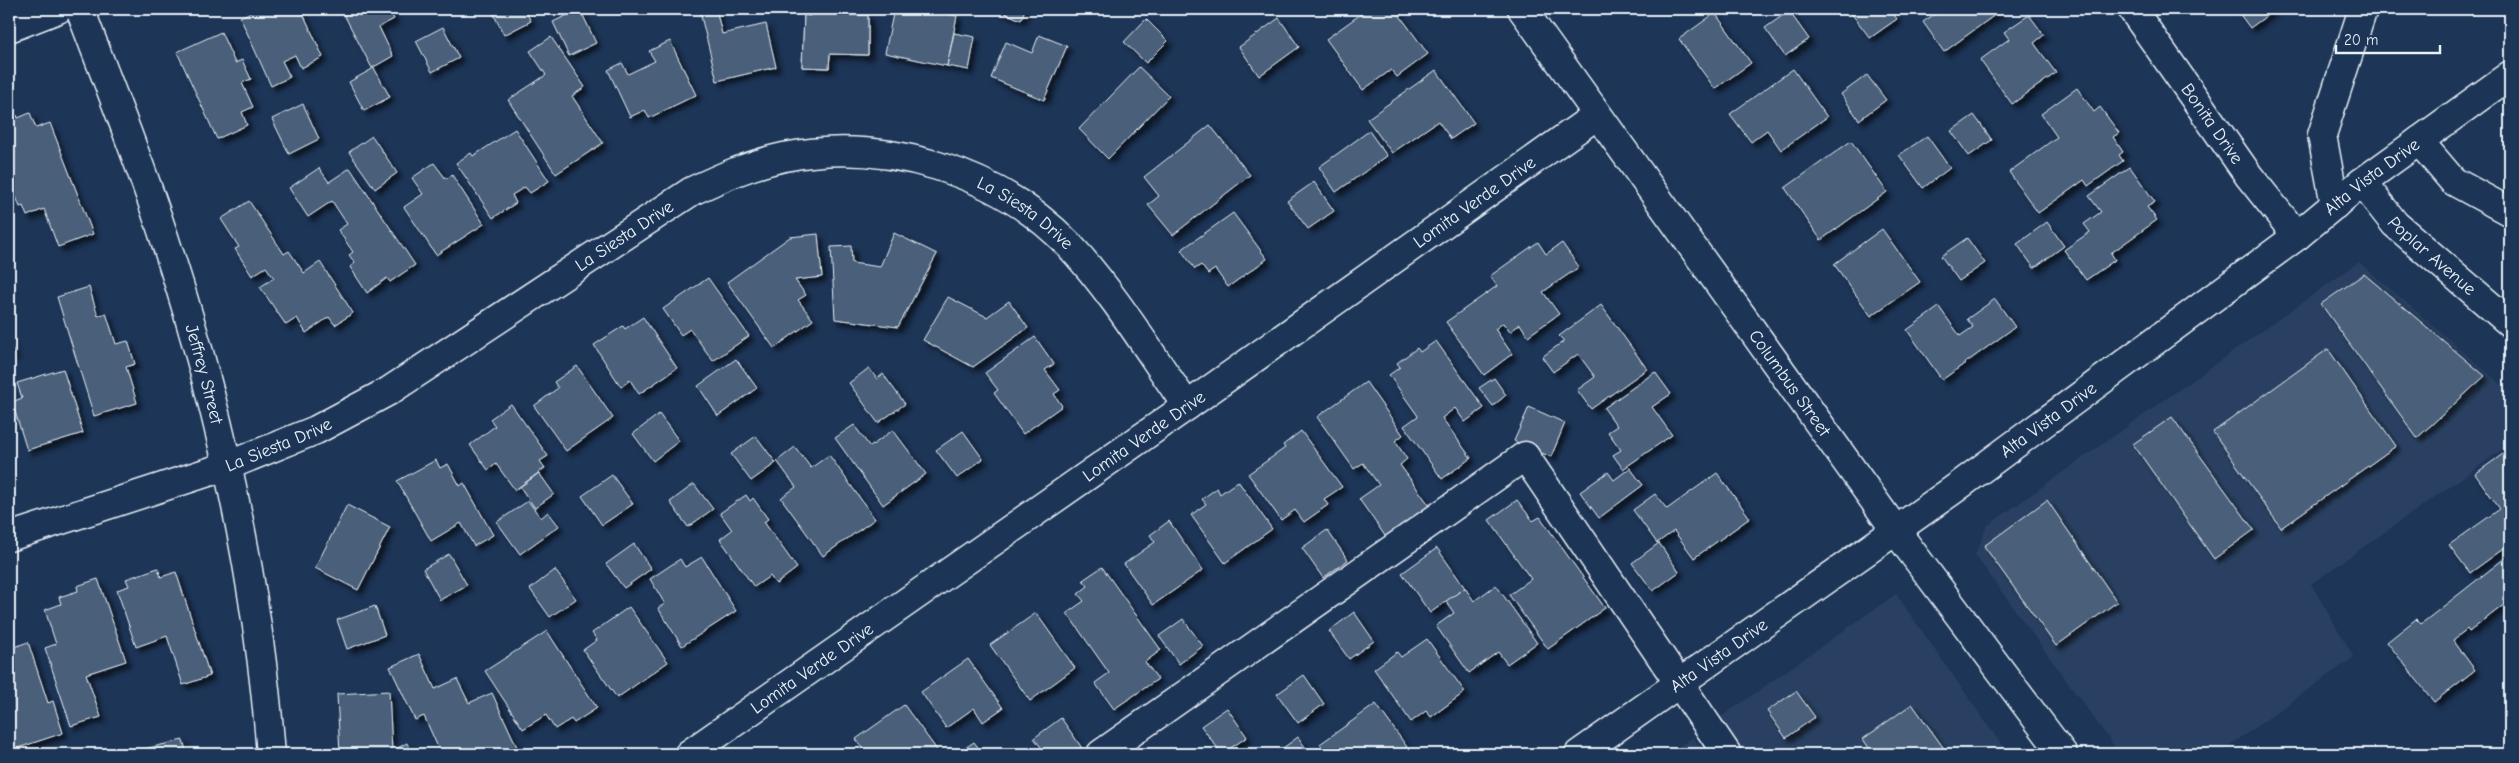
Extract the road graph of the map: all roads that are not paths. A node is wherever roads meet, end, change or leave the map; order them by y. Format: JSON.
{"nodes":[{"id":1,"x":58,"y":9,"type":"edge"},
{"id":2,"x":80,"y":9,"type":"edge"},
{"id":3,"x":1522,"y":9,"type":"edge"},
{"id":4,"x":2132,"y":9,"type":"edge"},
{"id":5,"x":2363,"y":9,"type":"edge"},
{"id":6,"x":9,"y":28,"type":"edge"},
{"id":7,"x":2510,"y":75,"type":"edge"},
{"id":8,"x":1597,"y":115,"type":"junction"},
{"id":9,"x":2419,"y":141,"type":"junction"},
{"id":10,"x":2362,"y":182,"type":"junction"},
{"id":11,"x":2335,"y":205,"type":"junction"},
{"id":12,"x":2510,"y":212,"type":"edge"},
{"id":13,"x":2297,"y":236,"type":"junction"},
{"id":14,"x":2510,"y":323,"type":"edge"},
{"id":15,"x":1187,"y":406,"type":"junction"},
{"id":16,"x":227,"y":466,"type":"junction"},
{"id":17,"x":1896,"y":530,"type":"junction"},
{"id":18,"x":9,"y":537,"type":"edge"},
{"id":19,"x":1678,"y":685,"type":"junction"},
{"id":20,"x":271,"y":754,"type":"edge"},
{"id":21,"x":689,"y":754,"type":"edge"},
{"id":22,"x":1101,"y":754,"type":"edge"},
{"id":23,"x":1579,"y":754,"type":"edge"},
{"id":24,"x":1727,"y":754,"type":"edge"},
{"id":25,"x":2063,"y":754,"type":"edge"}],
"edges":[{"from":1,"to":6,"type":"street"},
{"from":2,"to":16,"type":"street","name":"Jeffrey Street"},
{"from":3,"to":8,"type":"street","name":"Columbus Street"},
{"from":4,"to":13,"type":"street","name":"Bonita Drive"},
{"from":5,"to":11,"type":"street"},
{"from":7,"to":9,"type":"street","name":"Alta Vista Drive"},
{"from":8,"to":15,"type":"street","name":"Lomita Verde Drive"},
{"from":8,"to":17,"type":"street","name":"Columbus Street"},
{"from":9,"to":10,"type":"street","name":"Alta Vista Drive"},
{"from":9,"to":12,"type":"street"},
{"from":10,"to":11,"type":"street","name":"Alta Vista Drive"},
{"from":10,"to":14,"type":"street","name":"Poplar Avenue"},
{"from":11,"to":13,"type":"street","name":"Alta Vista Drive"},
{"from":13,"to":17,"type":"street","name":"Alta Vista Drive"},
{"from":15,"to":16,"type":"street","name":"La Siesta Drive"},
{"from":15,"to":21,"type":"street","name":"Lomita Verde Drive"},
{"from":16,"to":18,"type":"street","name":"La Siesta Drive"},
{"from":16,"to":20,"type":"street","name":"Jeffrey Street"},
{"from":17,"to":19,"type":"street","name":"Alta Vista Drive"},
{"from":17,"to":25,"type":"street","name":"Columbus Street"},
{"from":19,"to":22,"type":"street"},
{"from":19,"to":23,"type":"street","name":"Alta Vista Drive"},
{"from":19,"to":24,"type":"street"}]}
